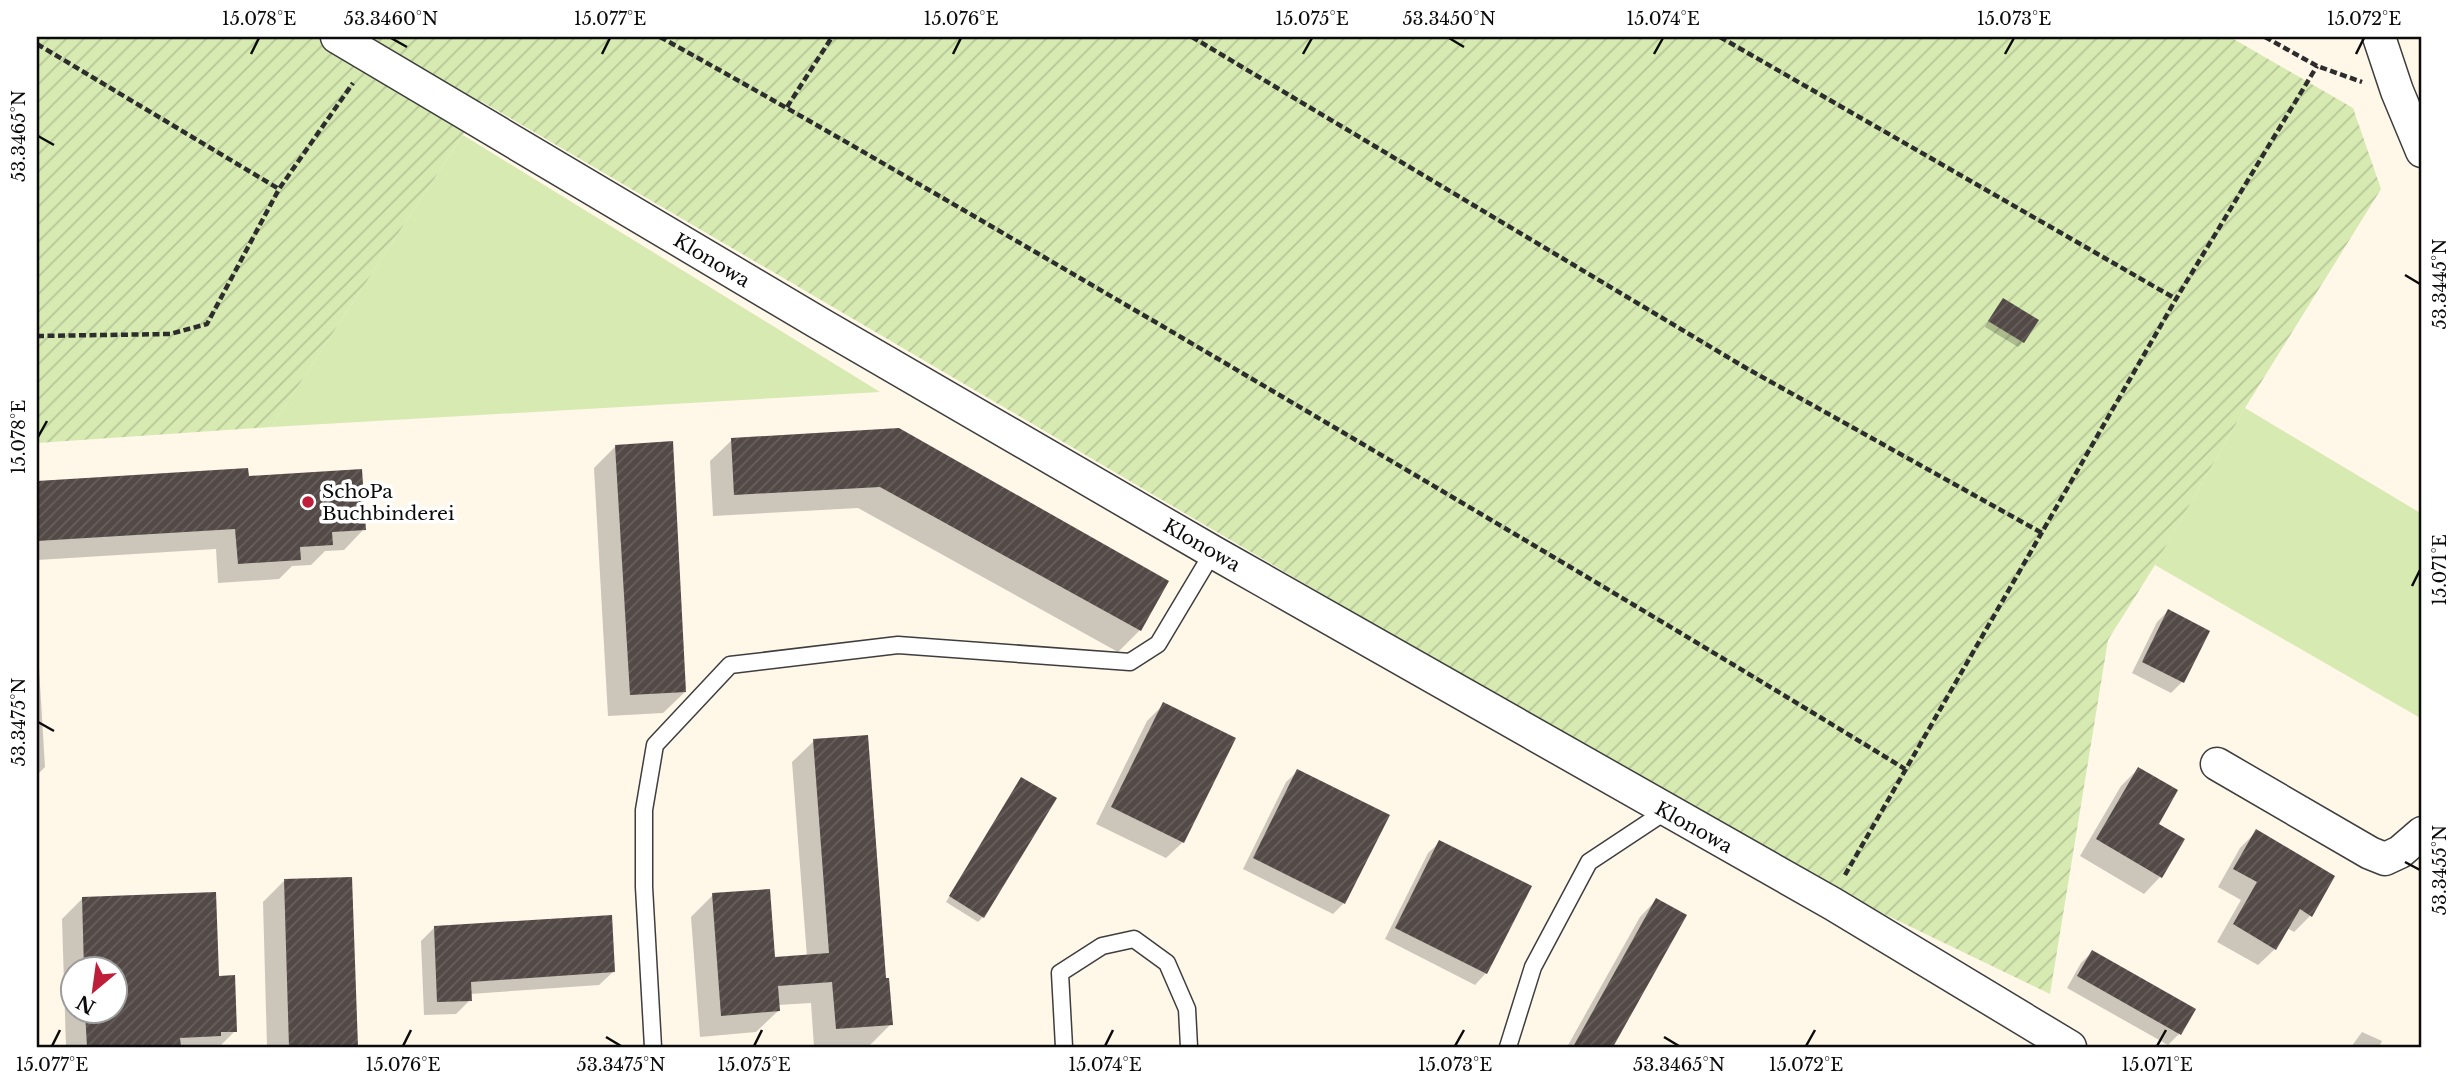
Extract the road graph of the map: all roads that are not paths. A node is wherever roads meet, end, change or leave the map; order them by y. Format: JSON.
{"nodes":[{"id":1,"x":337,"y":37,"type":"edge"},
{"id":2,"x":2379,"y":37,"type":"edge"},
{"id":3,"x":2422,"y":151,"type":"edge"},
{"id":4,"x":1213,"y":552,"type":"junction"},
{"id":5,"x":2217,"y":764,"type":"dead end"},
{"id":6,"x":1666,"y":811,"type":"junction"},
{"id":7,"x":2422,"y":833,"type":"edge"},
{"id":8,"x":653,"y":1047,"type":"edge"},
{"id":9,"x":1064,"y":1047,"type":"edge"},
{"id":10,"x":1189,"y":1047,"type":"edge"},
{"id":11,"x":1508,"y":1047,"type":"edge"},
{"id":12,"x":2070,"y":1047,"type":"edge"}],
"edges":[{"from":1,"to":4,"type":"street","name":"Klonowa"},
{"from":2,"to":3,"type":"street"},
{"from":4,"to":6,"type":"street","name":"Klonowa"},
{"from":4,"to":8,"type":"lane"},
{"from":5,"to":7,"type":"street"},
{"from":6,"to":11,"type":"lane"},
{"from":6,"to":12,"type":"street","name":"Klonowa"},
{"from":9,"to":10,"type":"lane"}]}
